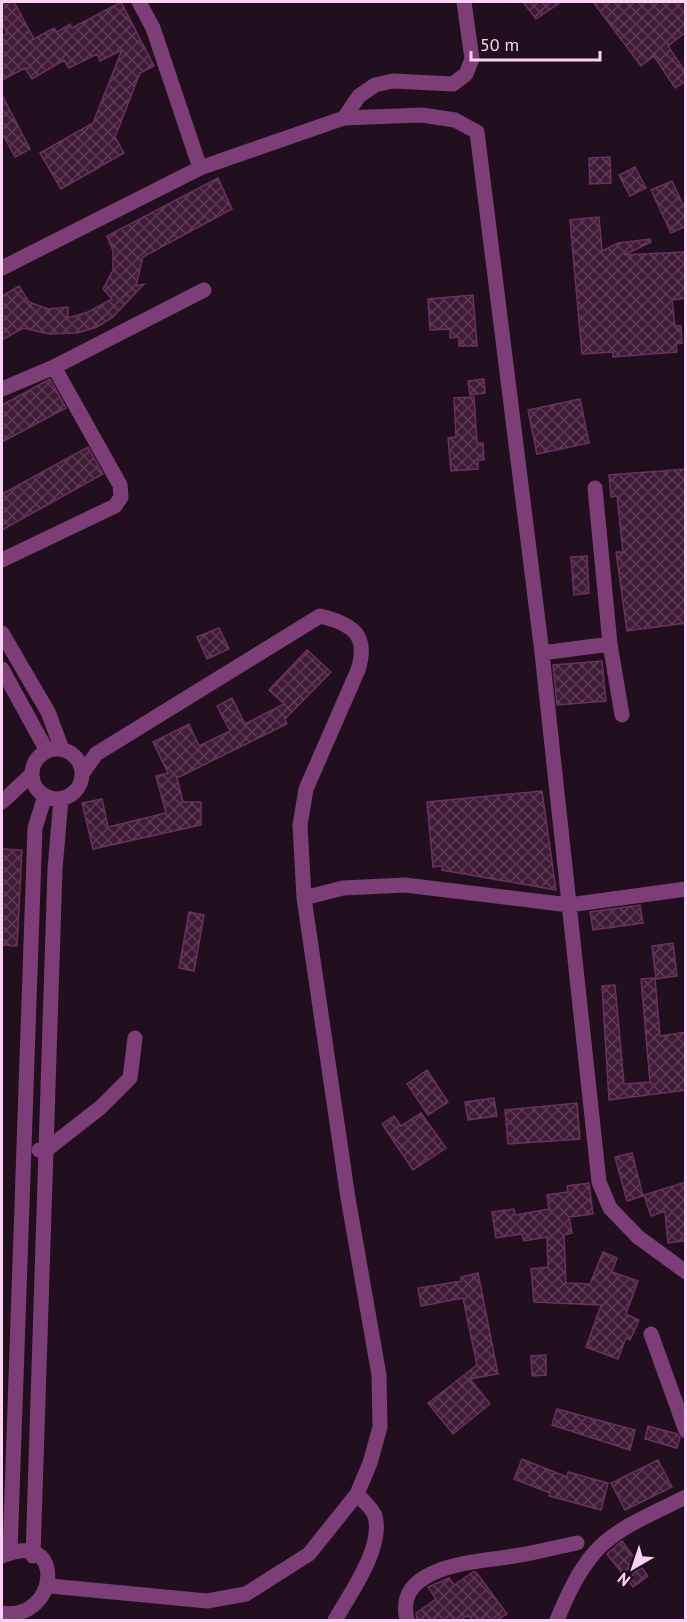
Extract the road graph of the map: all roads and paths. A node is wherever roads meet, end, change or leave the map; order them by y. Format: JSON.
{"nodes":[{"id":1,"x":139,"y":2,"type":"edge"},
{"id":2,"x":464,"y":2,"type":"edge"},
{"id":3,"x":344,"y":118,"type":"junction"},
{"id":4,"x":201,"y":168,"type":"junction"},
{"id":5,"x":2,"y":268,"type":"edge"},
{"id":6,"x":204,"y":290,"type":"dead end"},
{"id":7,"x":54,"y":367,"type":"junction"},
{"id":8,"x":2,"y":389,"type":"edge"},
{"id":9,"x":595,"y":488,"type":"dead end"},
{"id":10,"x":2,"y":561,"type":"edge"},
{"id":11,"x":2,"y":633,"type":"edge"},
{"id":12,"x":610,"y":644,"type":"junction"},
{"id":13,"x":542,"y":653,"type":"junction"},
{"id":14,"x":2,"y":669,"type":"edge"},
{"id":15,"x":622,"y":715,"type":"dead end"},
{"id":16,"x":61,"y":752,"type":"junction"},
{"id":17,"x":96,"y":754,"type":"junction"},
{"id":18,"x":32,"y":774,"type":"junction"},
{"id":19,"x":82,"y":774,"type":"junction"},
{"id":20,"x":43,"y":794,"type":"junction"},
{"id":21,"x":61,"y":799,"type":"junction"},
{"id":22,"x":5,"y":800,"type":"edge"},
{"id":23,"x":686,"y":889,"type":"edge"},
{"id":24,"x":304,"y":898,"type":"junction"},
{"id":25,"x":569,"y":905,"type":"junction"},
{"id":26,"x":31,"y":942,"type":"junction"},
{"id":27,"x":53,"y":942,"type":"junction"},
{"id":28,"x":135,"y":1038,"type":"dead end"},
{"id":29,"x":24,"y":1149,"type":"junction"},
{"id":30,"x":46,"y":1150,"type":"junction"},
{"id":31,"x":686,"y":1272,"type":"edge"},
{"id":32,"x":651,"y":1334,"type":"dead end"},
{"id":33,"x":17,"y":1359,"type":"junction"},
{"id":34,"x":39,"y":1360,"type":"junction"},
{"id":35,"x":686,"y":1431,"type":"edge"},
{"id":36,"x":357,"y":1494,"type":"junction"},
{"id":37,"x":686,"y":1497,"type":"edge"},
{"id":38,"x":577,"y":1543,"type":"dead end"},
{"id":39,"x":6,"y":1554,"type":"edge"},
{"id":40,"x":33,"y":1556,"type":"junction"},
{"id":41,"x":50,"y":1586,"type":"junction"},
{"id":42,"x":6,"y":1616,"type":"edge"},
{"id":43,"x":29,"y":1617,"type":"edge"},
{"id":44,"x":335,"y":1620,"type":"edge"},
{"id":45,"x":407,"y":1620,"type":"edge"},
{"id":46,"x":556,"y":1620,"type":"edge"}],
"edges":[{"from":1,"to":4,"type":"street"},
{"from":2,"to":3,"type":"street"},
{"from":3,"to":4,"type":"street"},
{"from":3,"to":13,"type":"street"},
{"from":4,"to":5,"type":"street"},
{"from":6,"to":7,"type":"street"},
{"from":7,"to":8,"type":"street"},
{"from":7,"to":10,"type":"street"},
{"from":9,"to":12,"type":"street"},
{"from":11,"to":16,"type":"street"},
{"from":12,"to":13,"type":"street"},
{"from":12,"to":15,"type":"street"},
{"from":13,"to":25,"type":"street"},
{"from":14,"to":16,"type":"street"},
{"from":16,"to":17,"type":"street"},
{"from":16,"to":18,"type":"street"},
{"from":16,"to":19,"type":"street"},
{"from":17,"to":19,"type":"street"},
{"from":17,"to":24,"type":"street"},
{"from":18,"to":20,"type":"street"},
{"from":18,"to":22,"type":"street"},
{"from":19,"to":21,"type":"street"},
{"from":20,"to":21,"type":"street"},
{"from":20,"to":22,"type":"street"},
{"from":20,"to":26,"type":"street"},
{"from":21,"to":27,"type":"street"},
{"from":23,"to":25,"type":"street"},
{"from":24,"to":25,"type":"street"},
{"from":24,"to":36,"type":"street"},
{"from":25,"to":31,"type":"street"},
{"from":26,"to":27,"type":"street"},
{"from":26,"to":29,"type":"street"},
{"from":27,"to":30,"type":"street"},
{"from":28,"to":30,"type":"street"},
{"from":29,"to":30,"type":"street"},
{"from":29,"to":33,"type":"street"},
{"from":30,"to":34,"type":"street"},
{"from":32,"to":35,"type":"street"},
{"from":33,"to":34,"type":"street"},
{"from":33,"to":39,"type":"street"},
{"from":34,"to":40,"type":"street"},
{"from":36,"to":41,"type":"street"},
{"from":36,"to":44,"type":"street"},
{"from":37,"to":46,"type":"street"},
{"from":38,"to":45,"type":"street"},
{"from":39,"to":40,"type":"street"},
{"from":40,"to":41,"type":"street"},
{"from":41,"to":43,"type":"street"},
{"from":42,"to":43,"type":"street"}]}
